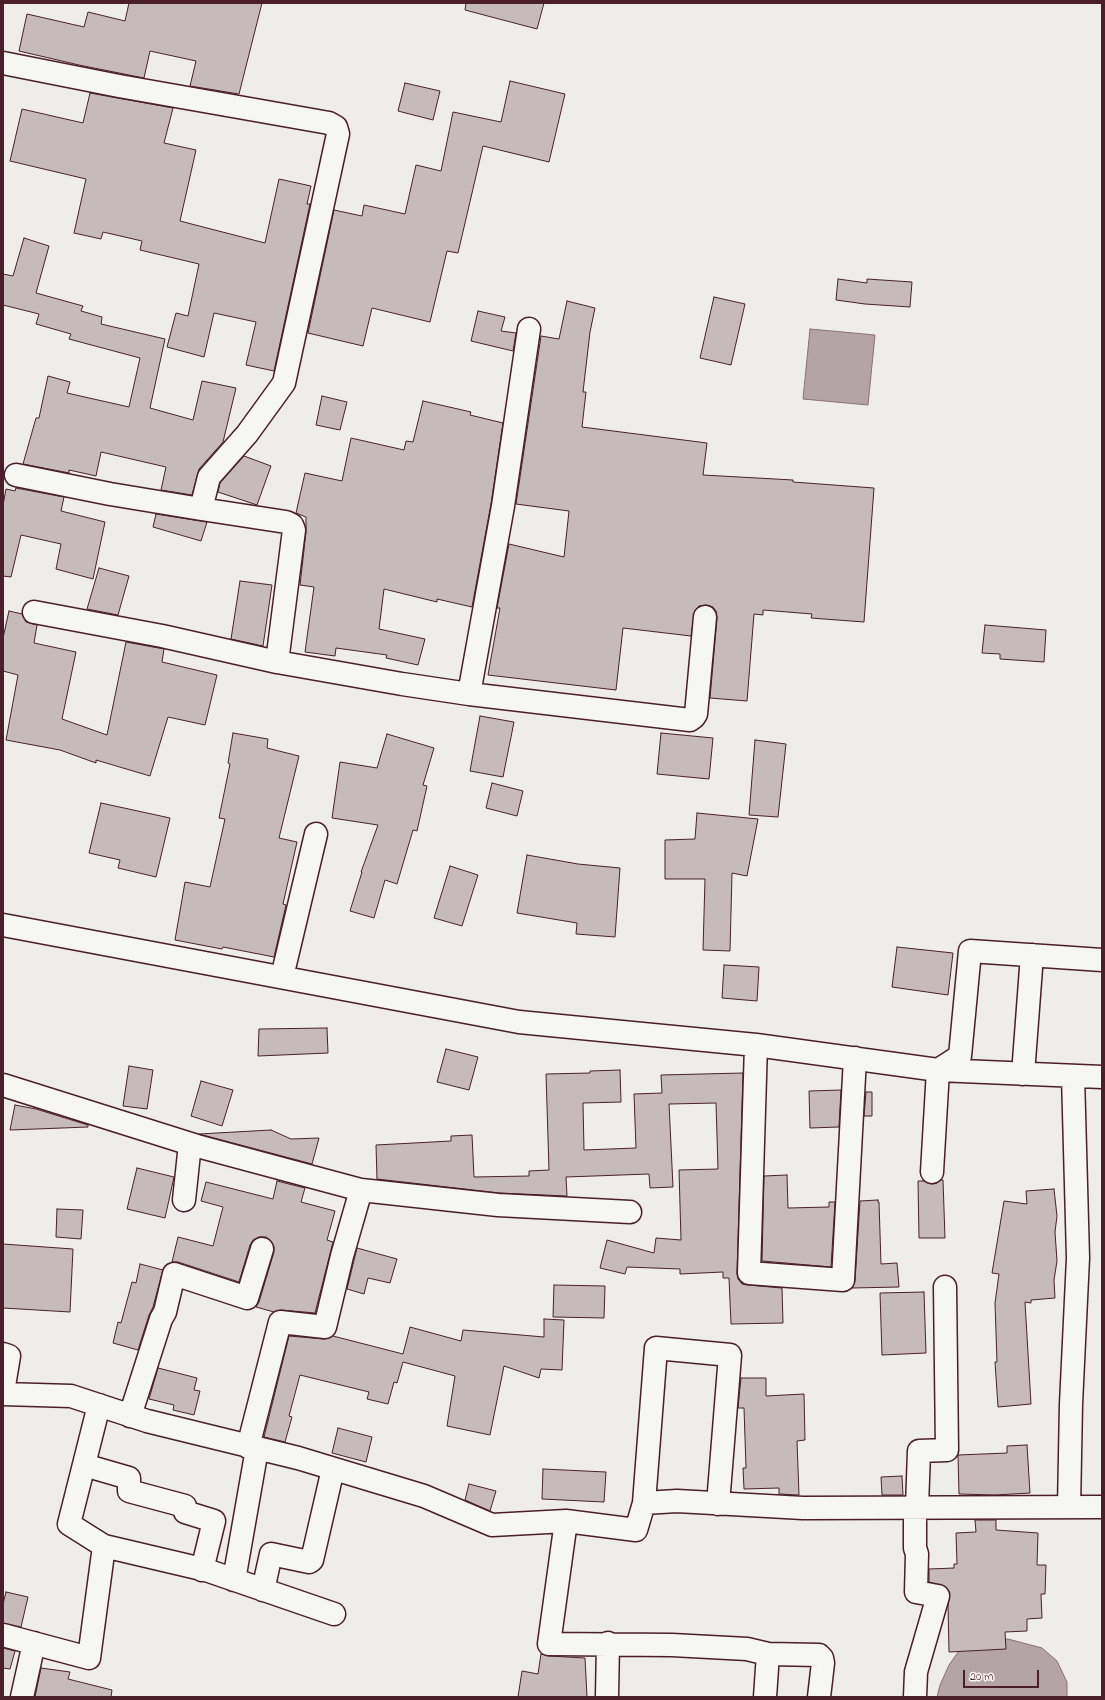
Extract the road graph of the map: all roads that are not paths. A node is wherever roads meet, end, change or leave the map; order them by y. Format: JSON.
{"nodes":[{"id":1,"x":3,"y":63,"type":"edge"},
{"id":2,"x":529,"y":329,"type":"dead end"},
{"id":3,"x":16,"y":475,"type":"dead end"},
{"id":4,"x":201,"y":509,"type":"junction"},
{"id":5,"x":34,"y":612,"type":"dead end"},
{"id":6,"x":705,"y":617,"type":"dead end"},
{"id":7,"x":277,"y":662,"type":"junction"},
{"id":8,"x":469,"y":694,"type":"junction"},
{"id":9,"x":316,"y":834,"type":"dead end"},
{"id":10,"x":3,"y":925,"type":"edge"},
{"id":11,"x":1032,"y":955,"type":"junction"},
{"id":12,"x":1102,"y":960,"type":"edge"},
{"id":13,"x":282,"y":977,"type":"junction"},
{"id":14,"x":756,"y":1045,"type":"junction"},
{"id":15,"x":855,"y":1058,"type":"junction"},
{"id":16,"x":938,"y":1070,"type":"junction"},
{"id":17,"x":1023,"y":1074,"type":"junction"},
{"id":18,"x":1073,"y":1076,"type":"junction"},
{"id":19,"x":1102,"y":1078,"type":"edge"},
{"id":20,"x":3,"y":1085,"type":"edge"},
{"id":21,"x":190,"y":1144,"type":"junction"},
{"id":22,"x":932,"y":1172,"type":"dead end"},
{"id":23,"x":361,"y":1190,"type":"junction"},
{"id":24,"x":184,"y":1200,"type":"dead end"},
{"id":25,"x":630,"y":1212,"type":"dead end"},
{"id":26,"x":262,"y":1249,"type":"dead end"},
{"id":27,"x":945,"y":1287,"type":"dead end"},
{"id":28,"x":3,"y":1354,"type":"edge"},
{"id":29,"x":3,"y":1393,"type":"edge"},
{"id":30,"x":99,"y":1406,"type":"junction"},
{"id":31,"x":130,"y":1416,"type":"junction"},
{"id":32,"x":253,"y":1448,"type":"junction"},
{"id":33,"x":84,"y":1466,"type":"junction"},
{"id":34,"x":333,"y":1469,"type":"junction"},
{"id":35,"x":644,"y":1503,"type":"junction"},
{"id":36,"x":718,"y":1504,"type":"junction"},
{"id":37,"x":916,"y":1507,"type":"junction"},
{"id":38,"x":1069,"y":1507,"type":"junction"},
{"id":39,"x":1102,"y":1507,"type":"edge"},
{"id":40,"x":566,"y":1521,"type":"junction"},
{"id":41,"x":104,"y":1546,"type":"junction"},
{"id":42,"x":202,"y":1570,"type":"junction"},
{"id":43,"x":234,"y":1580,"type":"junction"},
{"id":44,"x":263,"y":1590,"type":"junction"},
{"id":45,"x":334,"y":1614,"type":"dead end"},
{"id":46,"x":3,"y":1635,"type":"edge"},
{"id":47,"x":34,"y":1643,"type":"junction"},
{"id":48,"x":608,"y":1644,"type":"junction"},
{"id":49,"x":768,"y":1654,"type":"junction"},
{"id":50,"x":22,"y":1697,"type":"edge"},
{"id":51,"x":607,"y":1697,"type":"edge"},
{"id":52,"x":765,"y":1697,"type":"edge"},
{"id":53,"x":819,"y":1697,"type":"edge"},
{"id":54,"x":915,"y":1697,"type":"edge"}],
"edges":[{"from":1,"to":4,"type":"street"},
{"from":2,"to":8,"type":"street"},
{"from":3,"to":4,"type":"street"},
{"from":4,"to":7,"type":"street"},
{"from":5,"to":7,"type":"street"},
{"from":6,"to":8,"type":"street"},
{"from":7,"to":8,"type":"street"},
{"from":9,"to":13,"type":"street"},
{"from":10,"to":13,"type":"street"},
{"from":11,"to":12,"type":"street"},
{"from":11,"to":16,"type":"street"},
{"from":11,"to":17,"type":"street"},
{"from":13,"to":14,"type":"street"},
{"from":14,"to":15,"type":"street"},
{"from":14,"to":15,"type":"street"},
{"from":15,"to":16,"type":"street"},
{"from":16,"to":17,"type":"street"},
{"from":16,"to":22,"type":"street"},
{"from":17,"to":18,"type":"street"},
{"from":18,"to":19,"type":"street"},
{"from":18,"to":38,"type":"street"},
{"from":20,"to":21,"type":"street"},
{"from":21,"to":23,"type":"street"},
{"from":21,"to":24,"type":"street"},
{"from":23,"to":25,"type":"street"},
{"from":23,"to":32,"type":"street"},
{"from":26,"to":31,"type":"street"},
{"from":27,"to":37,"type":"street"},
{"from":28,"to":29,"type":"street"},
{"from":29,"to":30,"type":"street"},
{"from":30,"to":31,"type":"street"},
{"from":30,"to":33,"type":"street"},
{"from":31,"to":32,"type":"street"},
{"from":32,"to":34,"type":"street"},
{"from":32,"to":43,"type":"street"},
{"from":33,"to":41,"type":"street"},
{"from":33,"to":42,"type":"street"},
{"from":34,"to":40,"type":"street"},
{"from":34,"to":44,"type":"street"},
{"from":35,"to":36,"type":"street"},
{"from":35,"to":36,"type":"street"},
{"from":35,"to":40,"type":"street"},
{"from":36,"to":37,"type":"street"},
{"from":37,"to":38,"type":"street"},
{"from":37,"to":54,"type":"street"},
{"from":38,"to":39,"type":"street"},
{"from":40,"to":48,"type":"street"},
{"from":41,"to":42,"type":"street"},
{"from":41,"to":47,"type":"street"},
{"from":42,"to":43,"type":"street"},
{"from":43,"to":44,"type":"street"},
{"from":44,"to":45,"type":"street"},
{"from":46,"to":47,"type":"street"},
{"from":47,"to":50,"type":"street"},
{"from":48,"to":49,"type":"street"},
{"from":48,"to":51,"type":"street"},
{"from":49,"to":52,"type":"street"},
{"from":49,"to":53,"type":"street"}]}
